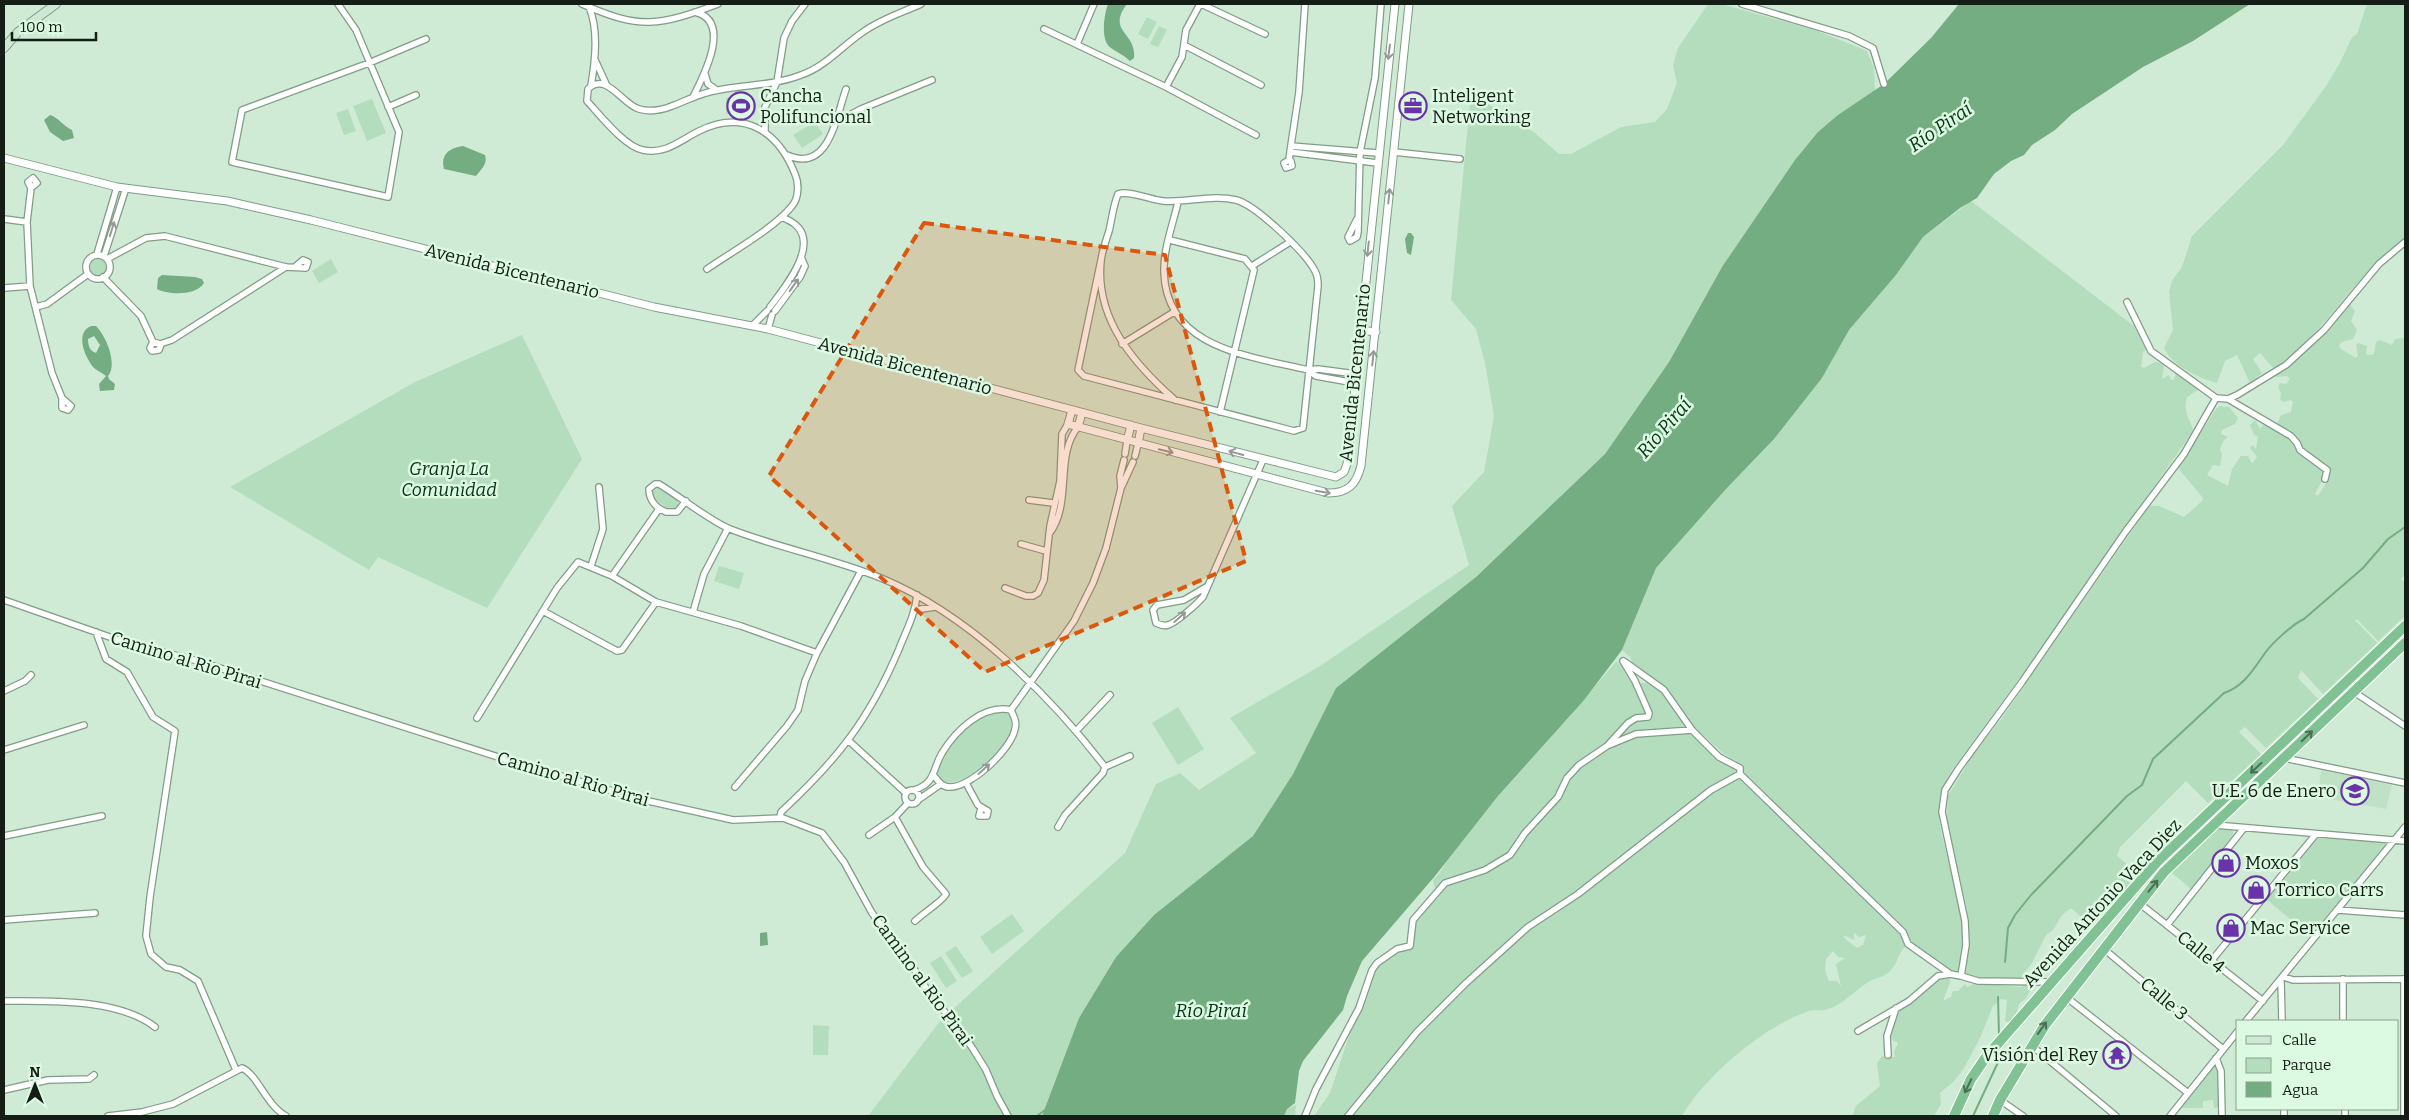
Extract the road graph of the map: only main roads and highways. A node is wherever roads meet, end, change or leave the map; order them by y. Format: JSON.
{"nodes":[{"id":1,"x":56,"y":4,"type":"edge"},
{"id":2,"x":4,"y":48,"type":"edge"},
{"id":3,"x":2405,"y":626,"type":"edge"},
{"id":4,"x":2404,"y":647,"type":"edge"},
{"id":5,"x":2370,"y":660,"type":"junction"},
{"id":6,"x":2354,"y":692,"type":"junction"},
{"id":7,"x":1954,"y":1116,"type":"edge"},
{"id":8,"x":1993,"y":1116,"type":"edge"}],
"edges":[{"from":1,"to":2,"type":"main road"},
{"from":3,"to":5,"type":"highway","name":"Avenida Antonio Vaca Diez"},
{"from":4,"to":6,"type":"highway","name":"Avenida Antonio Vaca Diez"},
{"from":5,"to":6,"type":"highway"},
{"from":5,"to":7,"type":"highway","name":"Avenida Antonio Vaca Diez","one_way":true},
{"from":8,"to":6,"type":"highway","name":"Avenida Antonio Vaca Diez","one_way":true}]}
